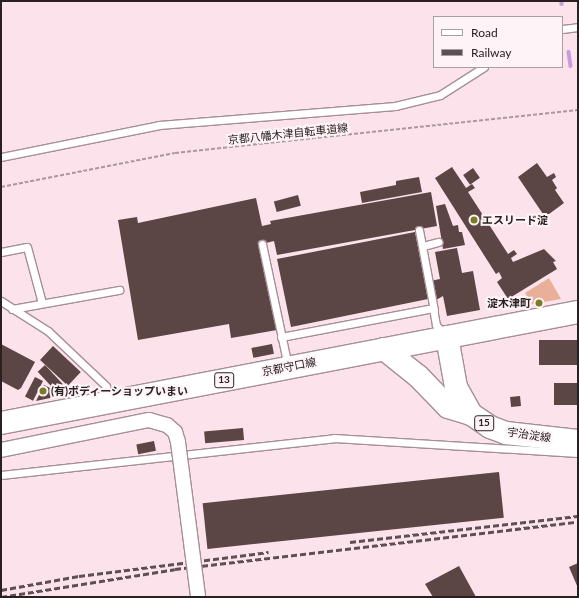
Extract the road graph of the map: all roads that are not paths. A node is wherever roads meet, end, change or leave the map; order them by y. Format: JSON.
{"nodes":[{"id":1,"x":578,"y":27,"type":"edge"},
{"id":2,"x":563,"y":29,"type":"edge"},
{"id":3,"x":482,"y":68,"type":"edge"},
{"id":4,"x":1,"y":157,"type":"edge"},
{"id":5,"x":419,"y":230,"type":"dead end"},
{"id":6,"x":438,"y":242,"type":"dead end"},
{"id":7,"x":262,"y":244,"type":"dead end"},
{"id":8,"x":423,"y":246,"type":"junction"},
{"id":9,"x":1,"y":252,"type":"edge"},
{"id":10,"x":119,"y":290,"type":"dead end"},
{"id":11,"x":1,"y":301,"type":"edge"},
{"id":12,"x":42,"y":303,"type":"junction"},
{"id":13,"x":12,"y":308,"type":"junction"},
{"id":14,"x":434,"y":310,"type":"junction"},
{"id":15,"x":578,"y":312,"type":"edge"},
{"id":16,"x":281,"y":337,"type":"junction"},
{"id":17,"x":447,"y":337,"type":"junction"},
{"id":18,"x":384,"y":349,"type":"junction"},
{"id":19,"x":288,"y":368,"type":"junction"},
{"id":20,"x":106,"y":386,"type":"dead end"},
{"id":21,"x":471,"y":414,"type":"junction"},
{"id":22,"x":1,"y":423,"type":"edge"},
{"id":23,"x":578,"y":441,"type":"edge"},
{"id":24,"x":1,"y":450,"type":"edge"},
{"id":25,"x":578,"y":453,"type":"edge"},
{"id":26,"x":1,"y":475,"type":"edge"},
{"id":27,"x":198,"y":597,"type":"edge"}],
"edges":[{"from":1,"to":2,"type":"lane"},
{"from":3,"to":4,"type":"lane"},
{"from":5,"to":8,"type":"lane"},
{"from":6,"to":8,"type":"lane"},
{"from":7,"to":16,"type":"lane"},
{"from":8,"to":14,"type":"lane"},
{"from":9,"to":12,"type":"lane"},
{"from":10,"to":12,"type":"lane"},
{"from":11,"to":13,"type":"lane"},
{"from":12,"to":13,"type":"lane"},
{"from":13,"to":20,"type":"lane"},
{"from":14,"to":16,"type":"lane"},
{"from":14,"to":17,"type":"lane"},
{"from":15,"to":17,"type":"main road","name":"京都守口線","number":"13"},
{"from":16,"to":19,"type":"lane"},
{"from":17,"to":18,"type":"main road","name":"京都守口線","number":"13"},
{"from":17,"to":21,"type":"main road","name":"宇治淀線","number":"15"},
{"from":18,"to":19,"type":"main road","name":"京都守口線","number":"13"},
{"from":18,"to":21,"type":"main road"},
{"from":19,"to":22,"type":"main road","name":"京都守口線","number":"13"},
{"from":21,"to":23,"type":"main road","name":"宇治淀線","number":"15"},
{"from":24,"to":27,"type":"street","bridge":true},
{"from":25,"to":26,"type":"lane"}]}
